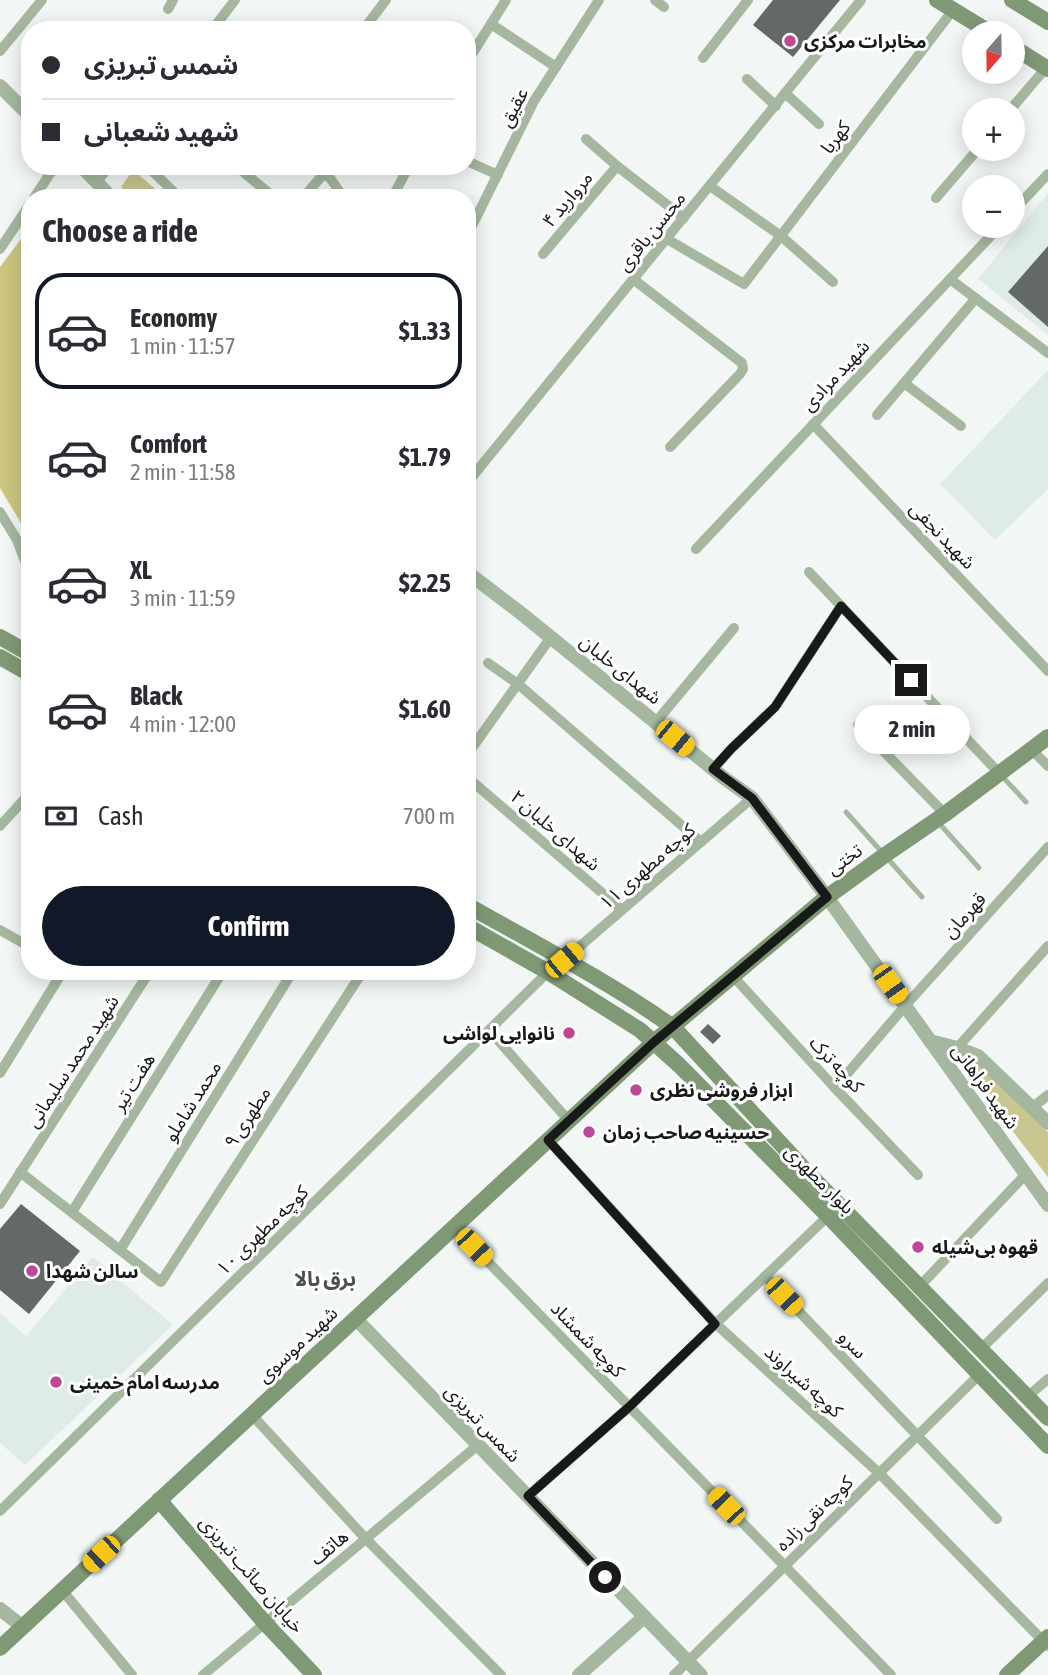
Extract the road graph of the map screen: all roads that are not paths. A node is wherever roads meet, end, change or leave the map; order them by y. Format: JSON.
{"nodes":[{"id":1,"x":42,"y":0,"type":"edge"},
{"id":2,"x":234,"y":0,"type":"edge"},
{"id":3,"x":386,"y":0,"type":"edge"},
{"id":4,"x":506,"y":0,"type":"edge"},
{"id":5,"x":748,"y":0,"type":"edge"},
{"id":6,"x":862,"y":0,"type":"edge"},
{"id":7,"x":937,"y":0,"type":"edge"},
{"id":8,"x":1013,"y":0,"type":"edge"},
{"id":9,"x":593,"y":2,"type":"edge"},
{"id":10,"x":953,"y":10,"type":"junction"},
{"id":11,"x":24,"y":21,"type":"edge"},
{"id":12,"x":219,"y":21,"type":"edge"},
{"id":13,"x":370,"y":21,"type":"edge"},
{"id":14,"x":971,"y":21,"type":"edge"},
{"id":15,"x":1048,"y":22,"type":"edge"},
{"id":16,"x":491,"y":24,"type":"junction"},
{"id":17,"x":21,"y":25,"type":"edge"},
{"id":18,"x":476,"y":48,"type":"edge"},
{"id":19,"x":0,"y":51,"type":"edge"},
{"id":20,"x":1026,"y":55,"type":"edge"},
{"id":21,"x":704,"y":58,"type":"dead end"},
{"id":22,"x":556,"y":67,"type":"junction"},
{"id":23,"x":1047,"y":68,"type":"edge"},
{"id":24,"x":747,"y":79,"type":"dead end"},
{"id":25,"x":0,"y":86,"type":"edge"},
{"id":26,"x":785,"y":93,"type":"junction"},
{"id":27,"x":1021,"y":98,"type":"edge"},
{"id":28,"x":775,"y":106,"type":"junction"},
{"id":29,"x":21,"y":107,"type":"edge"},
{"id":30,"x":819,"y":124,"type":"dead end"},
{"id":31,"x":586,"y":139,"type":"dead end"},
{"id":32,"x":968,"y":161,"type":"edge"},
{"id":33,"x":476,"y":165,"type":"edge"},
{"id":34,"x":617,"y":166,"type":"junction"},
{"id":35,"x":1048,"y":174,"type":"edge"},
{"id":36,"x":90,"y":175,"type":"edge"},
{"id":37,"x":102,"y":175,"type":"edge"},
{"id":38,"x":156,"y":175,"type":"edge"},
{"id":39,"x":247,"y":175,"type":"edge"},
{"id":40,"x":325,"y":175,"type":"edge"},
{"id":41,"x":325,"y":175,"type":"edge"},
{"id":42,"x":498,"y":175,"type":"junction"},
{"id":43,"x":97,"y":182,"type":"junction"},
{"id":44,"x":710,"y":186,"type":"junction"},
{"id":45,"x":104,"y":189,"type":"edge"},
{"id":46,"x":171,"y":189,"type":"edge"},
{"id":47,"x":264,"y":189,"type":"edge"},
{"id":48,"x":311,"y":189,"type":"edge"},
{"id":49,"x":338,"y":189,"type":"edge"},
{"id":50,"x":936,"y":198,"type":"dead end"},
{"id":51,"x":1025,"y":198,"type":"edge"},
{"id":52,"x":21,"y":217,"type":"edge"},
{"id":53,"x":476,"y":218,"type":"edge"},
{"id":54,"x":684,"y":218,"type":"junction"},
{"id":55,"x":781,"y":236,"type":"junction"},
{"id":56,"x":989,"y":238,"type":"edge"},
{"id":57,"x":667,"y":239,"type":"junction"},
{"id":58,"x":0,"y":248,"type":"edge"},
{"id":59,"x":543,"y":254,"type":"dead end"},
{"id":60,"x":634,"y":279,"type":"junction"},
{"id":61,"x":950,"y":279,"type":"junction"},
{"id":62,"x":833,"y":282,"type":"dead end"},
{"id":63,"x":976,"y":298,"type":"junction"},
{"id":64,"x":1048,"y":353,"type":"edge"},
{"id":65,"x":904,"y":383,"type":"junction"},
{"id":66,"x":877,"y":415,"type":"dead end"},
{"id":67,"x":813,"y":424,"type":"junction"},
{"id":68,"x":961,"y":426,"type":"dead end"},
{"id":69,"x":670,"y":447,"type":"dead end"},
{"id":70,"x":476,"y":472,"type":"edge"},
{"id":71,"x":0,"y":512,"type":"edge"},
{"id":72,"x":696,"y":549,"type":"dead end"},
{"id":73,"x":21,"y":550,"type":"edge"},
{"id":74,"x":809,"y":572,"type":"dead end"},
{"id":75,"x":476,"y":579,"type":"edge"},
{"id":76,"x":841,"y":606,"type":"junction"},
{"id":77,"x":734,"y":628,"type":"dead end"},
{"id":78,"x":0,"y":637,"type":"edge"},
{"id":79,"x":551,"y":637,"type":"junction"},
{"id":80,"x":21,"y":649,"type":"edge"},
{"id":81,"x":0,"y":658,"type":"edge"},
{"id":82,"x":488,"y":663,"type":"dead end"},
{"id":83,"x":21,"y":669,"type":"edge"},
{"id":84,"x":1048,"y":671,"type":"edge"},
{"id":85,"x":518,"y":684,"type":"junction"},
{"id":86,"x":656,"y":722,"type":"junction"},
{"id":87,"x":858,"y":725,"type":"dead end"},
{"id":88,"x":1048,"y":737,"type":"edge"},
{"id":89,"x":476,"y":742,"type":"edge"},
{"id":90,"x":1031,"y":750,"type":"junction"},
{"id":91,"x":1048,"y":765,"type":"edge"},
{"id":92,"x":713,"y":769,"type":"junction"},
{"id":93,"x":999,"y":773,"type":"junction"},
{"id":94,"x":476,"y":785,"type":"edge"},
{"id":95,"x":752,"y":798,"type":"junction"},
{"id":96,"x":1026,"y":802,"type":"dead end"},
{"id":97,"x":21,"y":803,"type":"edge"},
{"id":98,"x":846,"y":812,"type":"dead end"},
{"id":99,"x":941,"y":817,"type":"junction"},
{"id":100,"x":0,"y":827,"type":"edge"},
{"id":101,"x":701,"y":842,"type":"junction"},
{"id":102,"x":1048,"y":847,"type":"edge"},
{"id":103,"x":885,"y":855,"type":"junction"},
{"id":104,"x":979,"y":868,"type":"dead end"},
{"id":105,"x":827,"y":897,"type":"junction"},
{"id":106,"x":922,"y":897,"type":"dead end"},
{"id":107,"x":476,"y":910,"type":"edge"},
{"id":108,"x":622,"y":910,"type":"junction"},
{"id":109,"x":0,"y":930,"type":"edge"},
{"id":110,"x":476,"y":931,"type":"edge"},
{"id":111,"x":21,"y":942,"type":"edge"},
{"id":112,"x":1048,"y":946,"type":"edge"},
{"id":113,"x":564,"y":960,"type":"junction"},
{"id":114,"x":548,"y":972,"type":"junction"},
{"id":115,"x":732,"y":975,"type":"junction"},
{"id":116,"x":57,"y":980,"type":"edge"},
{"id":117,"x":144,"y":980,"type":"edge"},
{"id":118,"x":217,"y":980,"type":"edge"},
{"id":119,"x":287,"y":980,"type":"edge"},
{"id":120,"x":357,"y":980,"type":"edge"},
{"id":121,"x":905,"y":1006,"type":"junction"},
{"id":122,"x":673,"y":1027,"type":"junction"},
{"id":123,"x":489,"y":1031,"type":"junction"},
{"id":124,"x":930,"y":1041,"type":"junction"},
{"id":125,"x":654,"y":1042,"type":"junction"},
{"id":126,"x":957,"y":1048,"type":"junction"},
{"id":127,"x":0,"y":1073,"type":"edge"},
{"id":128,"x":835,"y":1088,"type":"junction"},
{"id":129,"x":1048,"y":1095,"type":"edge"},
{"id":130,"x":1032,"y":1108,"type":"junction"},
{"id":131,"x":569,"y":1121,"type":"junction"},
{"id":132,"x":1048,"y":1123,"type":"edge"},
{"id":133,"x":548,"y":1140,"type":"junction"},
{"id":134,"x":20,"y":1172,"type":"junction"},
{"id":135,"x":1026,"y":1174,"type":"junction"},
{"id":136,"x":918,"y":1175,"type":"dead end"},
{"id":137,"x":0,"y":1204,"type":"edge"},
{"id":138,"x":1048,"y":1205,"type":"edge"},
{"id":139,"x":72,"y":1212,"type":"junction"},
{"id":140,"x":828,"y":1216,"type":"junction"},
{"id":141,"x":454,"y":1227,"type":"junction"},
{"id":142,"x":120,"y":1250,"type":"junction"},
{"id":143,"x":765,"y":1276,"type":"junction"},
{"id":144,"x":1048,"y":1283,"type":"edge"},
{"id":145,"x":920,"y":1286,"type":"junction"},
{"id":146,"x":355,"y":1318,"type":"junction"},
{"id":147,"x":715,"y":1324,"type":"junction"},
{"id":148,"x":981,"y":1349,"type":"junction"},
{"id":149,"x":979,"y":1375,"type":"junction"},
{"id":150,"x":1048,"y":1379,"type":"edge"},
{"id":151,"x":1027,"y":1397,"type":"junction"},
{"id":152,"x":629,"y":1407,"type":"junction"},
{"id":153,"x":251,"y":1415,"type":"junction"},
{"id":154,"x":1048,"y":1419,"type":"edge"},
{"id":155,"x":917,"y":1436,"type":"junction"},
{"id":156,"x":478,"y":1446,"type":"junction"},
{"id":157,"x":1048,"y":1446,"type":"edge"},
{"id":158,"x":879,"y":1473,"type":"junction"},
{"id":159,"x":528,"y":1496,"type":"junction"},
{"id":160,"x":159,"y":1500,"type":"junction"},
{"id":161,"x":0,"y":1511,"type":"edge"},
{"id":162,"x":998,"y":1519,"type":"dead end"},
{"id":163,"x":366,"y":1539,"type":"junction"},
{"id":164,"x":785,"y":1566,"type":"junction"},
{"id":165,"x":62,"y":1590,"type":"junction"},
{"id":166,"x":0,"y":1609,"type":"edge"},
{"id":167,"x":644,"y":1617,"type":"junction"},
{"id":168,"x":265,"y":1623,"type":"junction"},
{"id":169,"x":23,"y":1627,"type":"junction"},
{"id":170,"x":1046,"y":1641,"type":"edge"},
{"id":171,"x":0,"y":1648,"type":"edge"},
{"id":172,"x":687,"y":1661,"type":"junction"},
{"id":173,"x":132,"y":1675,"type":"edge"},
{"id":174,"x":203,"y":1675,"type":"edge"},
{"id":175,"x":314,"y":1675,"type":"edge"},
{"id":176,"x":501,"y":1675,"type":"edge"},
{"id":177,"x":579,"y":1675,"type":"edge"},
{"id":178,"x":674,"y":1675,"type":"edge"},
{"id":179,"x":701,"y":1675,"type":"edge"},
{"id":180,"x":891,"y":1675,"type":"edge"},
{"id":181,"x":1007,"y":1675,"type":"edge"}],
"edges":[{"from":1,"to":11,"type":"street"},
{"from":2,"to":12,"type":"street"},
{"from":3,"to":13,"type":"street"},
{"from":4,"to":16,"type":"street"},
{"from":5,"to":21,"type":"street"},
{"from":6,"to":26,"type":"street","name":"محسن باقری"},
{"from":7,"to":10,"type":"main road"},
{"from":8,"to":15,"type":"main road"},
{"from":9,"to":22,"type":"street","name":"عقیق"},
{"from":10,"to":14,"type":"main road"},
{"from":10,"to":55,"type":"street","name":"کهربا"},
{"from":16,"to":18,"type":"street"},
{"from":16,"to":22,"type":"street"},
{"from":17,"to":19,"type":"street"},
{"from":20,"to":23,"type":"main road"},
{"from":22,"to":42,"type":"street","name":"عقیق"},
{"from":23,"to":27,"type":"street"},
{"from":24,"to":28,"type":"street"},
{"from":25,"to":29,"type":"street"},
{"from":26,"to":28,"type":"street","name":"محسن باقری"},
{"from":26,"to":30,"type":"street"},
{"from":28,"to":44,"type":"street","name":"محسن باقری"},
{"from":31,"to":34,"type":"street"},
{"from":32,"to":50,"type":"street"},
{"from":33,"to":42,"type":"street"},
{"from":34,"to":54,"type":"street","name":"مروارید ۴"},
{"from":34,"to":59,"type":"street","name":"مروارید ۴"},
{"from":35,"to":51,"type":"street"},
{"from":36,"to":43,"type":"street"},
{"from":37,"to":43,"type":"street"},
{"from":38,"to":46,"type":"street"},
{"from":39,"to":47,"type":"street"},
{"from":40,"to":48,"type":"street"},
{"from":41,"to":49,"type":"street"},
{"from":42,"to":53,"type":"street","name":"عقیق"},
{"from":43,"to":45,"type":"street"},
{"from":44,"to":54,"type":"street","name":"محسن باقری"},
{"from":44,"to":55,"type":"street"},
{"from":52,"to":58,"type":"street"},
{"from":54,"to":57,"type":"street","name":"محسن باقری"},
{"from":55,"to":57,"type":"street","name":"کهربا"},
{"from":55,"to":62,"type":"street"},
{"from":56,"to":61,"type":"street","name":"شهید مرادی"},
{"from":57,"to":60,"type":"street","name":"محسن باقری"},
{"from":60,"to":69,"type":"street"},
{"from":60,"to":70,"type":"street","name":"محسن باقری"},
{"from":61,"to":63,"type":"street"},
{"from":61,"to":67,"type":"street","name":"شهید مرادی"},
{"from":63,"to":64,"type":"street"},
{"from":63,"to":65,"type":"street"},
{"from":65,"to":66,"type":"street"},
{"from":65,"to":68,"type":"street"},
{"from":67,"to":72,"type":"street","name":"شهید مرادی"},
{"from":67,"to":84,"type":"street","name":"شهید نجفی"},
{"from":71,"to":73,"type":"street"},
{"from":74,"to":76,"type":"street"},
{"from":75,"to":79,"type":"street","name":"شهدای خلبان"},
{"from":76,"to":92,"type":"street"},
{"from":76,"to":93,"type":"street"},
{"from":77,"to":86,"type":"street"},
{"from":78,"to":80,"type":"main road"},
{"from":79,"to":85,"type":"street"},
{"from":79,"to":86,"type":"street","name":"شهدای خلبان"},
{"from":81,"to":83,"type":"main road"},
{"from":82,"to":85,"type":"street"},
{"from":85,"to":89,"type":"street"},
{"from":85,"to":101,"type":"street"},
{"from":86,"to":92,"type":"street","name":"شهدای خلبان"},
{"from":87,"to":99,"type":"street"},
{"from":88,"to":90,"type":"main road","name":"تختی"},
{"from":90,"to":91,"type":"street"},
{"from":90,"to":93,"type":"main road","name":"تختی"},
{"from":92,"to":95,"type":"street","name":"شهدای خلبان"},
{"from":93,"to":96,"type":"lane"},
{"from":93,"to":99,"type":"main road","name":"تختی"},
{"from":94,"to":108,"type":"street","name":"شهدای خلبان ۲"},
{"from":95,"to":101,"type":"street","name":"کوچه مطهری ۱۱"},
{"from":95,"to":105,"type":"street","name":"شهدای خلبان"},
{"from":97,"to":100,"type":"street"},
{"from":98,"to":103,"type":"lane"},
{"from":99,"to":103,"type":"main road","name":"تختی"},
{"from":99,"to":104,"type":"lane"},
{"from":101,"to":108,"type":"street","name":"کوچه مطهری ۱۱"},
{"from":102,"to":121,"type":"street","name":"قهرمان"},
{"from":103,"to":105,"type":"main road","name":"تختی"},
{"from":103,"to":106,"type":"lane"},
{"from":105,"to":115,"type":"main road","name":"تختی"},
{"from":105,"to":121,"type":"street","name":"شهدای خلبان"},
{"from":107,"to":113,"type":"main road","name":"بلوار مطهری"},
{"from":108,"to":113,"type":"street","name":"کوچه مطهری ۱۱"},
{"from":109,"to":111,"type":"street"},
{"from":110,"to":114,"type":"main road","name":"بلوار مطهری"},
{"from":112,"to":126,"type":"street"},
{"from":113,"to":122,"type":"main road","name":"بلوار مطهری"},
{"from":114,"to":123,"type":"street","name":"کوچه مطهری ۱۰"},
{"from":114,"to":125,"type":"main road","name":"بلوار مطهری"},
{"from":115,"to":122,"type":"main road","name":"تختی"},
{"from":115,"to":128,"type":"street","name":"کوچه ترک"},
{"from":116,"to":127,"type":"street"},
{"from":117,"to":134,"type":"street","name":"شهید محمد سلیمانی"},
{"from":118,"to":139,"type":"street","name":"هفت تیر"},
{"from":119,"to":142,"type":"street","name":"محمد شاملو"},
{"from":120,"to":142,"type":"street","name":"مطهری ۹"},
{"from":121,"to":124,"type":"street","name":"شهدای خلبان"},
{"from":121,"to":128,"type":"street","name":"قهرمان"},
{"from":122,"to":125,"type":"main road","name":"تختی"},
{"from":122,"to":145,"type":"main road","name":"بلوار مطهری"},
{"from":123,"to":131,"type":"street"},
{"from":123,"to":161,"type":"street","name":"کوچه مطهری ۱۰"},
{"from":124,"to":126,"type":"street","name":"شهید فراهانی"},
{"from":124,"to":135,"type":"street","name":"شهید فراهانی"},
{"from":125,"to":131,"type":"main road","name":"شهید موسوی"},
{"from":125,"to":140,"type":"main road","name":"بلوار مطهری"},
{"from":126,"to":130,"type":"street","name":"شهید فراهانی"},
{"from":128,"to":136,"type":"street","name":"کوچه ترک"},
{"from":129,"to":130,"type":"street"},
{"from":130,"to":132,"type":"street","name":"شهید فراهانی"},
{"from":131,"to":133,"type":"main road","name":"شهید موسوی"},
{"from":133,"to":141,"type":"main road","name":"شهید موسوی"},
{"from":133,"to":147,"type":"street","name":"کوچه شیراوند"},
{"from":134,"to":137,"type":"street","name":"شهید محمد سلیمانی"},
{"from":134,"to":139,"type":"street"},
{"from":135,"to":138,"type":"street","name":"شهید فراهانی"},
{"from":135,"to":145,"type":"street"},
{"from":139,"to":142,"type":"street"},
{"from":140,"to":143,"type":"street"},
{"from":140,"to":149,"type":"main road","name":"بلوار مطهری"},
{"from":141,"to":146,"type":"main road","name":"شهید موسوی"},
{"from":141,"to":152,"type":"street","name":"کوچه شمشاد"},
{"from":143,"to":147,"type":"street"},
{"from":143,"to":155,"type":"street","name":"سرو"},
{"from":144,"to":148,"type":"street"},
{"from":145,"to":148,"type":"main road","name":"بلوار مطهری"},
{"from":146,"to":153,"type":"main road","name":"شهید موسوی"},
{"from":146,"to":156,"type":"street","name":"شمس تبریزی"},
{"from":147,"to":152,"type":"street"},
{"from":147,"to":158,"type":"street","name":"کوچه شیراوند"},
{"from":148,"to":151,"type":"main road","name":"بلوار مطهری"},
{"from":149,"to":155,"type":"street","name":"کوچه نقی زاده"},
{"from":149,"to":157,"type":"main road","name":"بلوار مطهری"},
{"from":150,"to":151,"type":"street"},
{"from":151,"to":154,"type":"main road","name":"بلوار مطهری"},
{"from":152,"to":159,"type":"street"},
{"from":152,"to":164,"type":"street","name":"کوچه شمشاد"},
{"from":153,"to":160,"type":"main road","name":"شهید موسوی"},
{"from":153,"to":163,"type":"street"},
{"from":155,"to":158,"type":"street","name":"کوچه نقی زاده"},
{"from":155,"to":162,"type":"street","name":"سرو"},
{"from":156,"to":159,"type":"street","name":"شمس تبریزی"},
{"from":156,"to":163,"type":"street","name":"هاتف"},
{"from":158,"to":164,"type":"street","name":"کوچه نقی زاده"},
{"from":158,"to":170,"type":"street","name":"کوچه شیراوند"},
{"from":159,"to":167,"type":"street","name":"شمس تبریزی"},
{"from":160,"to":165,"type":"main road","name":"شهید موسوی"},
{"from":160,"to":168,"type":"main road","name":"خیابان صائب تبریزی"},
{"from":163,"to":168,"type":"street","name":"هاتف"},
{"from":163,"to":176,"type":"street"},
{"from":164,"to":172,"type":"street","name":"کوچه نقی زاده"},
{"from":164,"to":180,"type":"street","name":"کوچه شمشاد"},
{"from":165,"to":169,"type":"main road","name":"شهید موسوی"},
{"from":165,"to":173,"type":"street"},
{"from":166,"to":169,"type":"street"},
{"from":167,"to":172,"type":"street","name":"شمس تبریزی"},
{"from":167,"to":177,"type":"street"},
{"from":168,"to":174,"type":"street","name":"هاتف"},
{"from":168,"to":175,"type":"main road","name":"خیابان صائب تبریزی"},
{"from":169,"to":171,"type":"main road","name":"شهید موسوی"},
{"from":170,"to":181,"type":"main road"},
{"from":172,"to":178,"type":"street","name":"کوچه نقی زاده"},
{"from":172,"to":179,"type":"street","name":"شمس تبریزی"}]}
